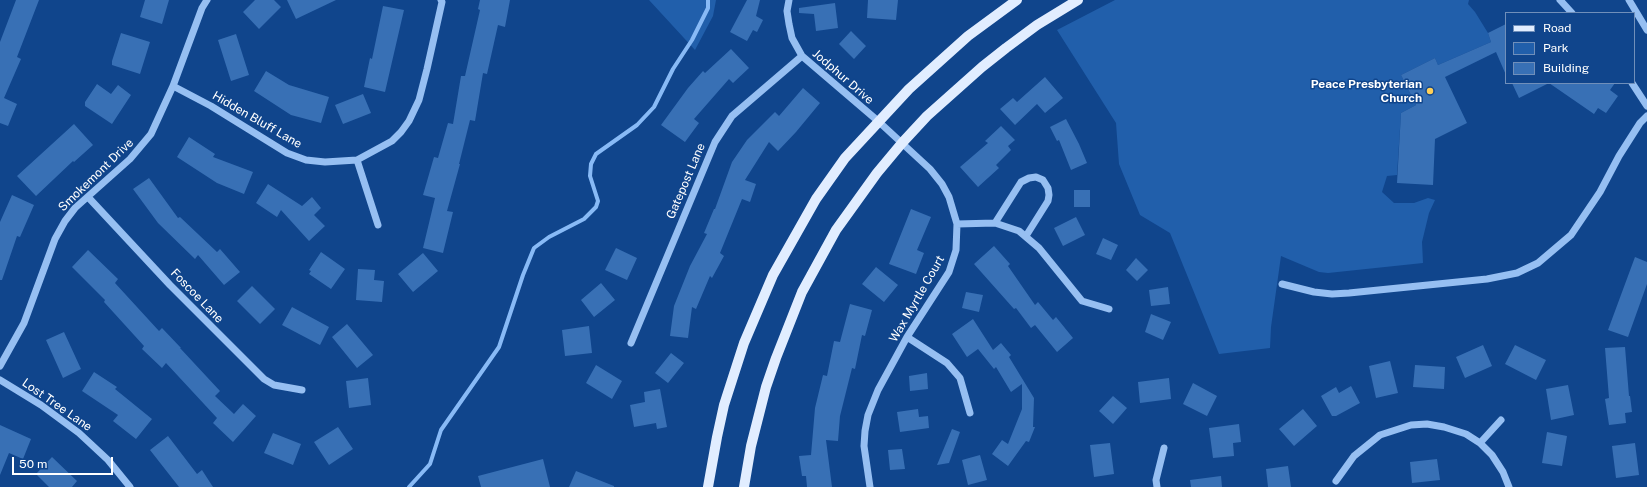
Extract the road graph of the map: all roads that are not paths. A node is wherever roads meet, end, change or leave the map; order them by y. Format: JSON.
{"nodes":[{"id":1,"x":207,"y":0,"type":"edge"},
{"id":2,"x":441,"y":0,"type":"edge"},
{"id":3,"x":789,"y":0,"type":"edge"},
{"id":4,"x":1017,"y":0,"type":"edge"},
{"id":5,"x":1078,"y":0,"type":"edge"},
{"id":6,"x":1560,"y":0,"type":"edge"},
{"id":7,"x":1630,"y":0,"type":"edge"},
{"id":8,"x":1571,"y":12,"type":"edge"},
{"id":9,"x":1647,"y":30,"type":"edge"},
{"id":10,"x":802,"y":56,"type":"junction"},
{"id":11,"x":1633,"y":84,"type":"edge"},
{"id":12,"x":173,"y":86,"type":"junction"},
{"id":13,"x":1647,"y":106,"type":"edge"},
{"id":14,"x":1647,"y":116,"type":"edge"},
{"id":15,"x":878,"y":121,"type":"junction"},
{"id":16,"x":902,"y":142,"type":"junction"},
{"id":17,"x":357,"y":160,"type":"junction"},
{"id":18,"x":88,"y":197,"type":"junction"},
{"id":19,"x":995,"y":223,"type":"junction"},
{"id":20,"x":957,"y":224,"type":"junction"},
{"id":21,"x":378,"y":225,"type":"dead end"},
{"id":22,"x":1026,"y":236,"type":"junction"},
{"id":23,"x":1282,"y":284,"type":"dead end"},
{"id":24,"x":1109,"y":309,"type":"dead end"},
{"id":25,"x":907,"y":337,"type":"junction"},
{"id":26,"x":631,"y":343,"type":"dead end"},
{"id":27,"x":0,"y":366,"type":"edge"},
{"id":28,"x":0,"y":380,"type":"edge"},
{"id":29,"x":302,"y":390,"type":"dead end"},
{"id":30,"x":970,"y":413,"type":"dead end"},
{"id":31,"x":1501,"y":420,"type":"dead end"},
{"id":32,"x":1480,"y":443,"type":"junction"},
{"id":33,"x":1164,"y":448,"type":"dead end"},
{"id":34,"x":1336,"y":481,"type":"dead end"},
{"id":35,"x":130,"y":487,"type":"edge"},
{"id":36,"x":708,"y":487,"type":"edge"},
{"id":37,"x":744,"y":487,"type":"edge"},
{"id":38,"x":870,"y":487,"type":"edge"},
{"id":39,"x":1157,"y":487,"type":"edge"},
{"id":40,"x":1510,"y":487,"type":"edge"}],
"edges":[{"from":1,"to":12,"type":"street","name":"Smokemont Drive"},
{"from":2,"to":17,"type":"street","name":"Hidden Bluff Lane"},
{"from":3,"to":10,"type":"street","name":"Jodphur Drive"},
{"from":4,"to":15,"type":"main road"},
{"from":5,"to":16,"type":"main road"},
{"from":6,"to":8,"type":"street"},
{"from":7,"to":9,"type":"street"},
{"from":10,"to":15,"type":"street","name":"Jodphur Drive"},
{"from":10,"to":26,"type":"street","name":"Gatepost Lane"},
{"from":11,"to":13,"type":"street"},
{"from":12,"to":17,"type":"street","name":"Hidden Bluff Lane"},
{"from":12,"to":18,"type":"street","name":"Smokemont Drive"},
{"from":14,"to":23,"type":"street"},
{"from":15,"to":16,"type":"street","name":"Wax Myrtle Court"},
{"from":15,"to":36,"type":"main road"},
{"from":16,"to":20,"type":"street","name":"Wax Myrtle Court"},
{"from":16,"to":37,"type":"main road"},
{"from":17,"to":21,"type":"street"},
{"from":18,"to":27,"type":"street","name":"Smokemont Drive"},
{"from":18,"to":29,"type":"street","name":"Foscoe Lane"},
{"from":19,"to":20,"type":"street"},
{"from":19,"to":22,"type":"street"},
{"from":19,"to":22,"type":"street"},
{"from":20,"to":25,"type":"street","name":"Wax Myrtle Court"},
{"from":22,"to":24,"type":"street"},
{"from":25,"to":30,"type":"street"},
{"from":25,"to":38,"type":"street","name":"Wax Myrtle Court"},
{"from":28,"to":35,"type":"street","name":"Lost Tree Lane"},
{"from":31,"to":32,"type":"street"},
{"from":32,"to":34,"type":"street"},
{"from":32,"to":40,"type":"street"},
{"from":33,"to":39,"type":"street"}]}
